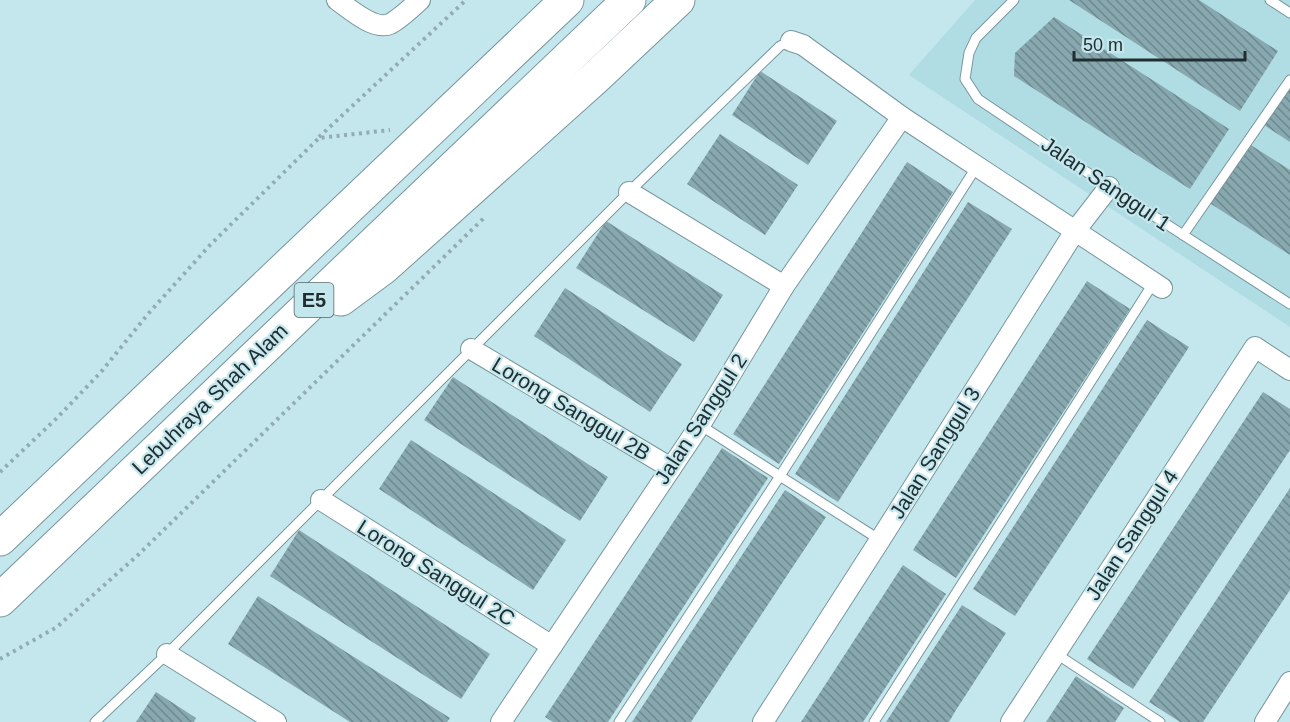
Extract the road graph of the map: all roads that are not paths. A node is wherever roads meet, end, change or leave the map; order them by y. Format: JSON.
{"nodes":[{"id":1,"x":337,"y":0,"type":"edge"},
{"id":2,"x":420,"y":0,"type":"edge"},
{"id":3,"x":557,"y":0,"type":"edge"},
{"id":4,"x":567,"y":0,"type":"edge"},
{"id":5,"x":629,"y":0,"type":"edge"},
{"id":6,"x":678,"y":0,"type":"edge"},
{"id":7,"x":1014,"y":0,"type":"edge"},
{"id":8,"x":1270,"y":0,"type":"edge"},
{"id":9,"x":1290,"y":13,"type":"edge"},
{"id":10,"x":791,"y":41,"type":"joint"},
{"id":11,"x":504,"y":61,"type":"junction"},
{"id":12,"x":1290,"y":81,"type":"edge"},
{"id":13,"x":902,"y":117,"type":"junction"},
{"id":14,"x":977,"y":166,"type":"junction"},
{"id":15,"x":1109,"y":187,"type":"junction"},
{"id":16,"x":629,"y":192,"type":"junction"},
{"id":17,"x":1075,"y":231,"type":"junction"},
{"id":18,"x":1183,"y":235,"type":"junction"},
{"id":19,"x":1158,"y":285,"type":"joint"},
{"id":20,"x":784,"y":286,"type":"junction"},
{"id":21,"x":1290,"y":304,"type":"edge"},
{"id":22,"x":471,"y":350,"type":"junction"},
{"id":23,"x":1290,"y":370,"type":"edge"},
{"id":24,"x":231,"y":379,"type":"junction"},
{"id":25,"x":700,"y":425,"type":"junction"},
{"id":26,"x":670,"y":468,"type":"junction"},
{"id":27,"x":780,"y":476,"type":"junction"},
{"id":28,"x":321,"y":500,"type":"junction"},
{"id":29,"x":0,"y":539,"type":"edge"},
{"id":30,"x":880,"y":540,"type":"junction"},
{"id":31,"x":0,"y":600,"type":"edge"},
{"id":32,"x":552,"y":646,"type":"junction"},
{"id":33,"x":1055,"y":653,"type":"junction"},
{"id":34,"x":167,"y":654,"type":"junction"},
{"id":35,"x":1290,"y":682,"type":"edge"},
{"id":36,"x":253,"y":716,"type":"edge"},
{"id":37,"x":94,"y":722,"type":"edge"},
{"id":38,"x":276,"y":722,"type":"edge"},
{"id":39,"x":501,"y":722,"type":"edge"},
{"id":40,"x":619,"y":722,"type":"edge"},
{"id":41,"x":763,"y":722,"type":"edge"},
{"id":42,"x":874,"y":722,"type":"edge"},
{"id":43,"x":1011,"y":722,"type":"edge"},
{"id":44,"x":1160,"y":722,"type":"edge"},
{"id":45,"x":1264,"y":722,"type":"edge"}],
"edges":[{"from":1,"to":2,"type":"street"},
{"from":3,"to":11,"type":"highway"},
{"from":4,"to":11,"type":"highway","name":"Lebuhraya Shah Alam","number":"E5"},
{"from":5,"to":24,"type":"highway","name":"Lebuhraya Shah Alam","number":"E5"},
{"from":6,"to":24,"type":"highway"},
{"from":7,"to":15,"type":"lane","name":"Jalan Sanggul 1"},
{"from":8,"to":9,"type":"lane"},
{"from":10,"to":13,"type":"street"},
{"from":10,"to":16,"type":"lane"},
{"from":11,"to":29,"type":"highway","name":"Lebuhraya Shah Alam","number":"E5"},
{"from":12,"to":18,"type":"lane"},
{"from":13,"to":14,"type":"street"},
{"from":13,"to":20,"type":"street","name":"Jalan Sanggul 2"},
{"from":14,"to":17,"type":"street"},
{"from":14,"to":27,"type":"lane"},
{"from":15,"to":17,"type":"street","name":"Jalan Sanggul 3"},
{"from":15,"to":18,"type":"lane","name":"Jalan Sanggul 1"},
{"from":16,"to":20,"type":"street"},
{"from":16,"to":22,"type":"lane"},
{"from":17,"to":19,"type":"street"},
{"from":17,"to":30,"type":"street","name":"Jalan Sanggul 3"},
{"from":18,"to":21,"type":"lane","name":"Jalan Sanggul 1"},
{"from":19,"to":42,"type":"lane"},
{"from":20,"to":25,"type":"street","name":"Jalan Sanggul 2"},
{"from":22,"to":26,"type":"street","name":"Lorong Sanggul 2B"},
{"from":22,"to":28,"type":"lane"},
{"from":23,"to":33,"type":"street","name":"Jalan Sanggul 4"},
{"from":24,"to":31,"type":"highway","name":"Lebuhraya Shah Alam","number":"E5"},
{"from":25,"to":26,"type":"street","name":"Jalan Sanggul 2"},
{"from":25,"to":27,"type":"lane"},
{"from":26,"to":32,"type":"street","name":"Jalan Sanggul 2"},
{"from":27,"to":30,"type":"lane"},
{"from":27,"to":40,"type":"lane"},
{"from":28,"to":32,"type":"street","name":"Lorong Sanggul 2C"},
{"from":28,"to":34,"type":"lane"},
{"from":30,"to":41,"type":"street","name":"Jalan Sanggul 3"},
{"from":32,"to":39,"type":"street","name":"Jalan Sanggul 2"},
{"from":33,"to":43,"type":"street","name":"Jalan Sanggul 4"},
{"from":33,"to":44,"type":"lane"},
{"from":34,"to":36,"type":"street"},
{"from":34,"to":37,"type":"lane"},
{"from":35,"to":45,"type":"street"},
{"from":36,"to":38,"type":"street"}]}
